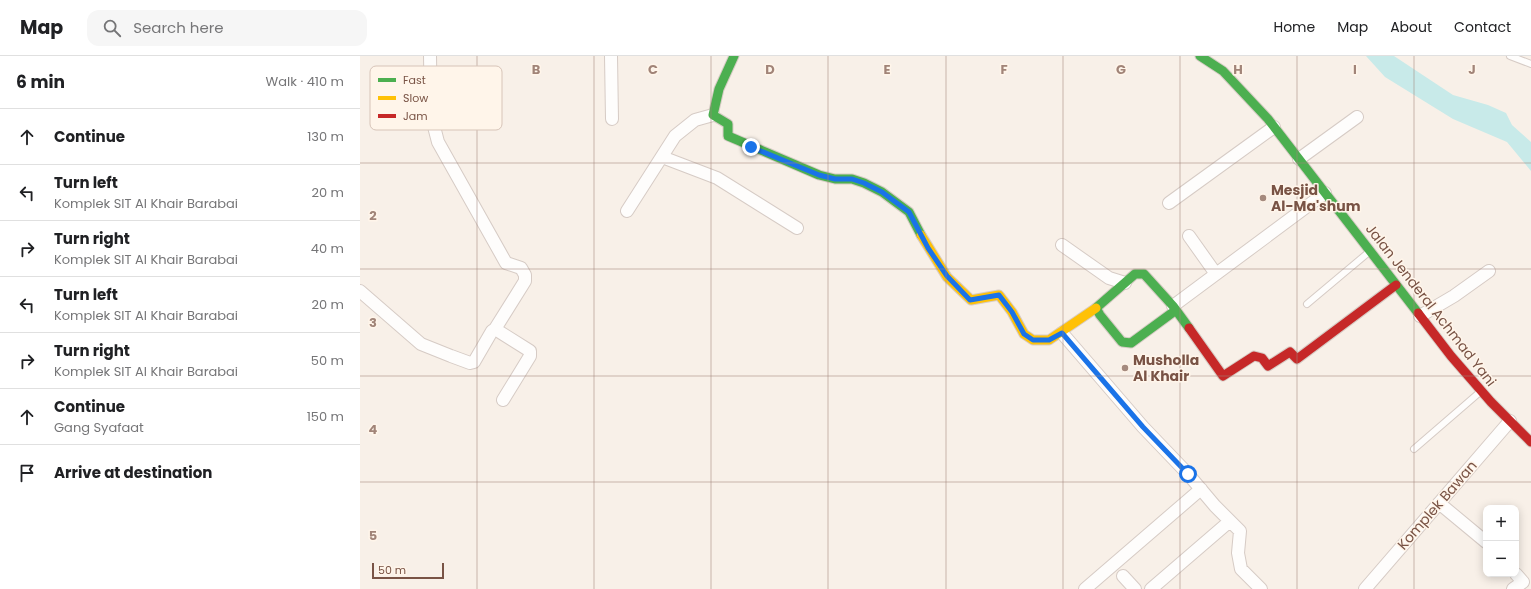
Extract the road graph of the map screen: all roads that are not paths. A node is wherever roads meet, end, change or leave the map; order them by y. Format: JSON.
{"nodes":[{"id":1,"x":430,"y":56,"type":"edge"},
{"id":2,"x":611,"y":56,"type":"edge"},
{"id":3,"x":734,"y":56,"type":"edge"},
{"id":4,"x":1200,"y":56,"type":"edge"},
{"id":5,"x":1213,"y":56,"type":"edge"},
{"id":6,"x":1510,"y":56,"type":"edge"},
{"id":7,"x":1531,"y":64,"type":"edge"},
{"id":8,"x":430,"y":66,"type":"edge"},
{"id":9,"x":1223,"y":71,"type":"junction"},
{"id":10,"x":713,"y":115,"type":"junction"},
{"id":11,"x":1357,"y":117,"type":"dead end"},
{"id":12,"x":612,"y":119,"type":"dead end"},
{"id":13,"x":1274,"y":127,"type":"junction"},
{"id":14,"x":435,"y":130,"type":"edge"},
{"id":15,"x":662,"y":157,"type":"junction"},
{"id":16,"x":1299,"y":159,"type":"junction"},
{"id":17,"x":1325,"y":193,"type":"junction"},
{"id":18,"x":1170,"y":203,"type":"dead end"},
{"id":19,"x":627,"y":211,"type":"dead end"},
{"id":20,"x":797,"y":228,"type":"dead end"},
{"id":21,"x":1189,"y":236,"type":"dead end"},
{"id":22,"x":1062,"y":245,"type":"dead end"},
{"id":23,"x":1370,"y":251,"type":"junction"},
{"id":24,"x":1489,"y":271,"type":"dead end"},
{"id":25,"x":1216,"y":274,"type":"junction"},
{"id":26,"x":1125,"y":283,"type":"junction"},
{"id":27,"x":1396,"y":285,"type":"junction"},
{"id":28,"x":360,"y":291,"type":"edge"},
{"id":29,"x":1307,"y":304,"type":"dead end"},
{"id":30,"x":1096,"y":308,"type":"junction"},
{"id":31,"x":1175,"y":308,"type":"junction"},
{"id":32,"x":1420,"y":316,"type":"junction"},
{"id":33,"x":495,"y":329,"type":"junction"},
{"id":34,"x":1062,"y":333,"type":"junction"},
{"id":35,"x":1481,"y":391,"type":"junction"},
{"id":36,"x":503,"y":400,"type":"dead end"},
{"id":37,"x":1510,"y":421,"type":"junction"},
{"id":38,"x":1531,"y":442,"type":"edge"},
{"id":39,"x":1414,"y":449,"type":"dead end"},
{"id":40,"x":1201,"y":489,"type":"junction"},
{"id":41,"x":1439,"y":503,"type":"junction"},
{"id":42,"x":1230,"y":521,"type":"junction"},
{"id":43,"x":1485,"y":541,"type":"edge"},
{"id":44,"x":1124,"y":576,"type":"dead end"},
{"id":45,"x":1519,"y":577,"type":"edge"},
{"id":46,"x":1085,"y":589,"type":"edge"},
{"id":47,"x":1135,"y":589,"type":"edge"},
{"id":48,"x":1152,"y":589,"type":"edge"},
{"id":49,"x":1261,"y":589,"type":"edge"},
{"id":50,"x":1365,"y":589,"type":"edge"},
{"id":51,"x":1513,"y":589,"type":"edge"}],
"edges":[{"from":1,"to":8,"type":"street"},
{"from":2,"to":12,"type":"street"},
{"from":3,"to":10,"type":"street"},
{"from":4,"to":9,"type":"street"},
{"from":5,"to":9,"type":"street"},
{"from":6,"to":7,"type":"lane"},
{"from":9,"to":13,"type":"street","name":"Jalan Jenderal Achmad Yani"},
{"from":10,"to":15,"type":"street"},
{"from":10,"to":34,"type":"street"},
{"from":11,"to":16,"type":"street"},
{"from":13,"to":16,"type":"street","name":"Jalan Jenderal Achmad Yani"},
{"from":13,"to":18,"type":"street"},
{"from":14,"to":33,"type":"street"},
{"from":15,"to":19,"type":"street"},
{"from":15,"to":20,"type":"street"},
{"from":16,"to":17,"type":"street","name":"Jalan Jenderal Achmad Yani"},
{"from":17,"to":23,"type":"street","name":"Jalan Jenderal Achmad Yani"},
{"from":17,"to":25,"type":"street"},
{"from":21,"to":25,"type":"street"},
{"from":22,"to":26,"type":"street"},
{"from":23,"to":27,"type":"street","name":"Jalan Jenderal Achmad Yani"},
{"from":23,"to":29,"type":"lane"},
{"from":24,"to":32,"type":"street"},
{"from":25,"to":31,"type":"street"},
{"from":26,"to":30,"type":"street"},
{"from":26,"to":31,"type":"street"},
{"from":27,"to":31,"type":"street"},
{"from":27,"to":32,"type":"street","name":"Jalan Jenderal Achmad Yani"},
{"from":28,"to":33,"type":"street"},
{"from":30,"to":31,"type":"street"},
{"from":30,"to":34,"type":"street"},
{"from":32,"to":35,"type":"street","name":"Jalan Jenderal Achmad Yani"},
{"from":33,"to":36,"type":"street"},
{"from":34,"to":40,"type":"street"},
{"from":35,"to":37,"type":"street","name":"Jalan Jenderal Achmad Yani"},
{"from":35,"to":39,"type":"lane"},
{"from":37,"to":38,"type":"street","name":"Jalan Jenderal Achmad Yani"},
{"from":37,"to":41,"type":"street","name":"Komplek Bawan"},
{"from":40,"to":42,"type":"street"},
{"from":40,"to":46,"type":"street"},
{"from":41,"to":43,"type":"street"},
{"from":41,"to":50,"type":"street","name":"Komplek Bawan"},
{"from":42,"to":48,"type":"street"},
{"from":42,"to":49,"type":"street"},
{"from":44,"to":47,"type":"street"},
{"from":45,"to":51,"type":"street"}]}
